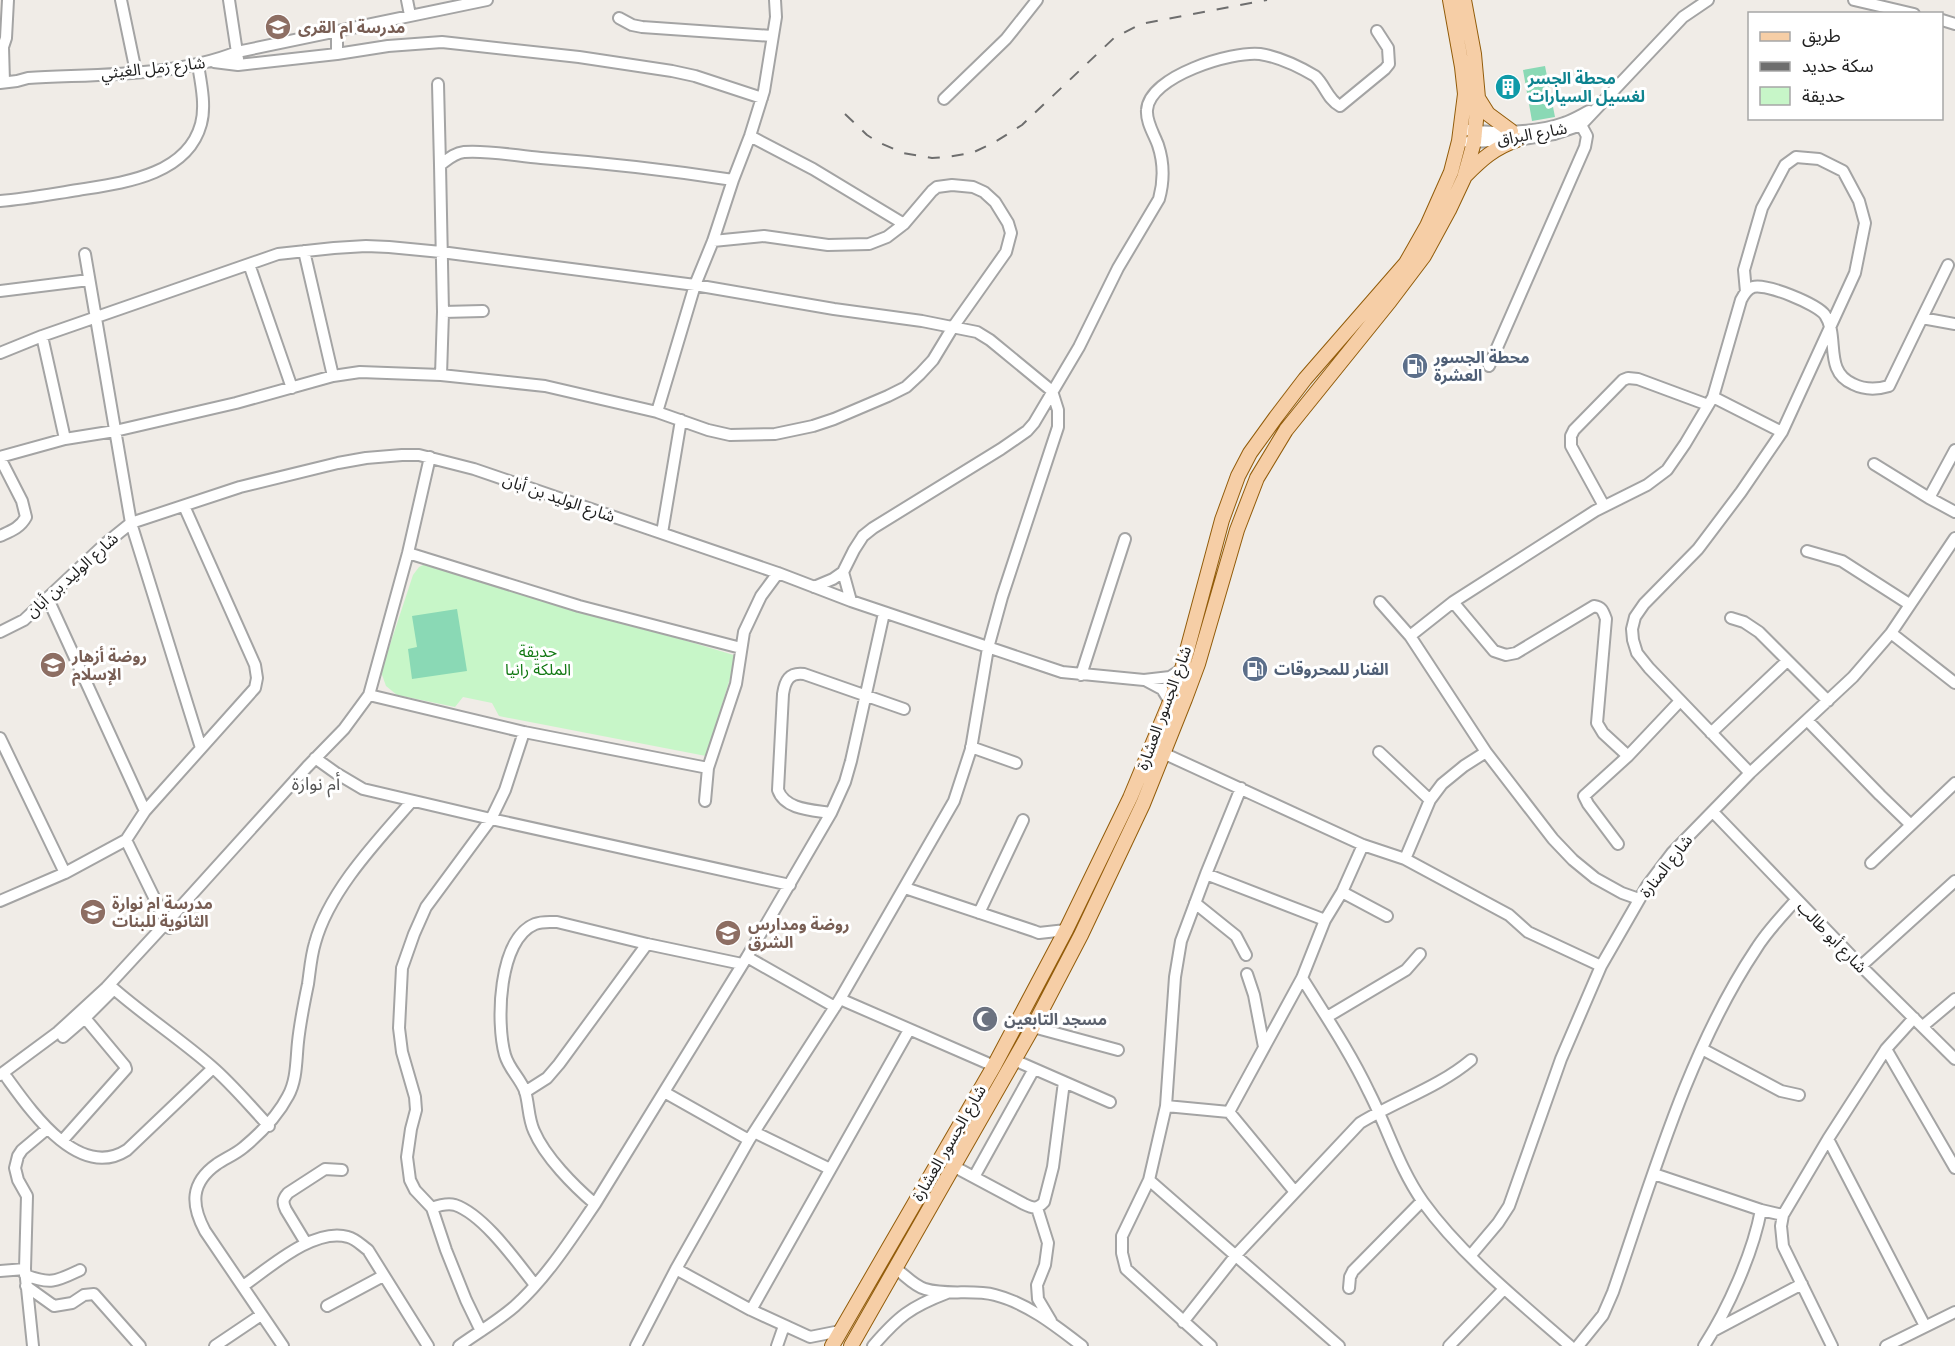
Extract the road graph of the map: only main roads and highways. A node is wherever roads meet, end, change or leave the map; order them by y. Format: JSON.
{"nodes":[{"id":1,"x":1450,"y":0,"type":"edge"},
{"id":2,"x":1464,"y":0,"type":"edge"},
{"id":3,"x":1478,"y":98,"type":"junction"},
{"id":4,"x":1464,"y":178,"type":"junction"},
{"id":5,"x":1136,"y":801,"type":"junction"},
{"id":6,"x":831,"y":1346,"type":"edge"},
{"id":7,"x":851,"y":1346,"type":"edge"}],
"edges":[{"from":1,"to":5,"type":"main road","name":"شارع الجسور العشارة"},
{"from":2,"to":3,"type":"main road","name":"شارع الجسور العشارة"},
{"from":3,"to":4,"type":"main road","name":"شارع الجسور العشارة"},
{"from":3,"to":4,"type":"main road"},
{"from":4,"to":5,"type":"main road","name":"شارع الجسور العشارة"},
{"from":5,"to":6,"type":"main road","name":"شارع الجسور العشارة"},
{"from":5,"to":7,"type":"main road","name":"شارع الجسور العشارة"}]}
